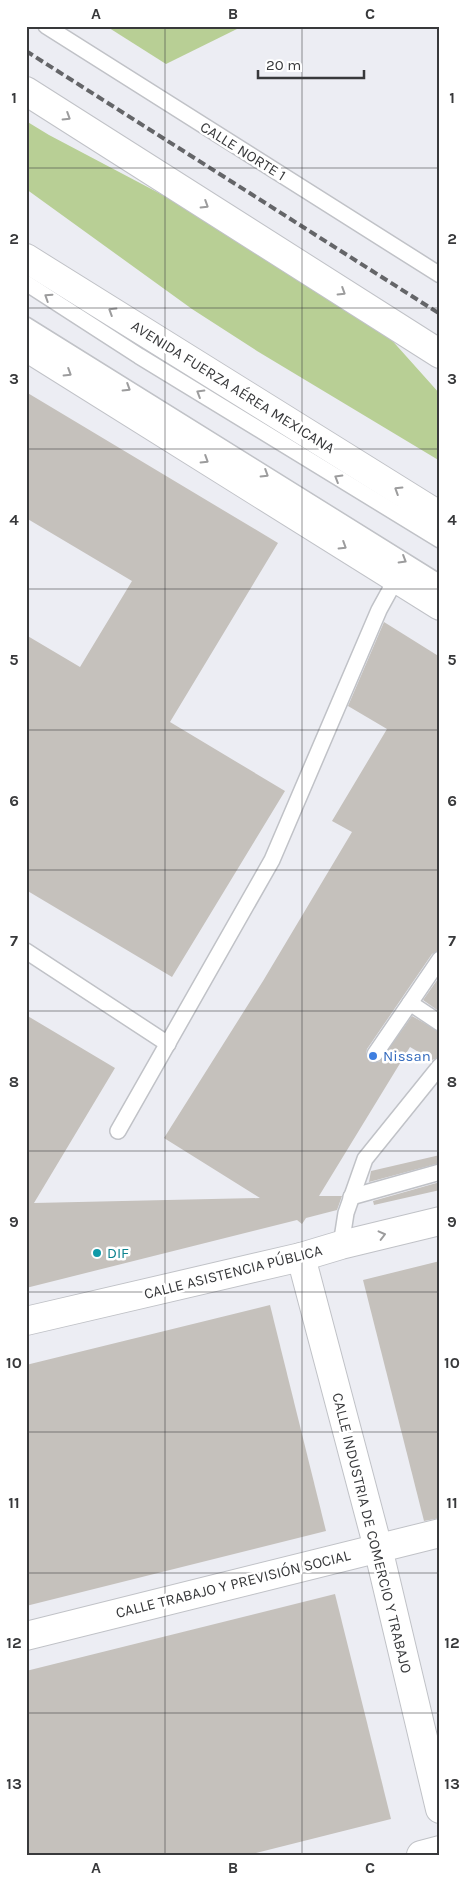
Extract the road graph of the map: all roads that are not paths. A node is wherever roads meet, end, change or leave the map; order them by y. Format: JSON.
{"nodes":[{"id":1,"x":46,"y":26,"type":"edge"},
{"id":2,"x":26,"y":91,"type":"edge"},
{"id":3,"x":26,"y":258,"type":"edge"},
{"id":4,"x":440,"y":275,"type":"edge"},
{"id":5,"x":26,"y":283,"type":"edge"},
{"id":6,"x":26,"y":325,"type":"edge"},
{"id":7,"x":402,"y":330,"type":"junction"},
{"id":8,"x":26,"y":348,"type":"edge"},
{"id":9,"x":440,"y":354,"type":"edge"},
{"id":10,"x":440,"y":368,"type":"edge"},
{"id":11,"x":440,"y":516,"type":"edge"},
{"id":12,"x":440,"y":540,"type":"edge"},
{"id":13,"x":396,"y":579,"type":"junction"},
{"id":14,"x":440,"y":583,"type":"edge"},
{"id":15,"x":440,"y":606,"type":"edge"},
{"id":16,"x":26,"y":951,"type":"edge"},
{"id":17,"x":440,"y":959,"type":"edge"},
{"id":18,"x":410,"y":1003,"type":"junction"},
{"id":19,"x":440,"y":1023,"type":"edge"},
{"id":20,"x":168,"y":1044,"type":"junction"},
{"id":21,"x":374,"y":1054,"type":"dead end"},
{"id":22,"x":440,"y":1066,"type":"edge"},
{"id":23,"x":118,"y":1132,"type":"dead end"},
{"id":24,"x":440,"y":1172,"type":"edge"},
{"id":25,"x":351,"y":1197,"type":"junction"},
{"id":26,"x":440,"y":1221,"type":"edge"},
{"id":27,"x":341,"y":1245,"type":"junction"},
{"id":28,"x":301,"y":1257,"type":"junction"},
{"id":29,"x":26,"y":1321,"type":"edge"},
{"id":30,"x":440,"y":1533,"type":"edge"},
{"id":31,"x":378,"y":1548,"type":"junction"},
{"id":32,"x":26,"y":1636,"type":"edge"},
{"id":33,"x":440,"y":1809,"type":"edge"},
{"id":34,"x":440,"y":1850,"type":"edge"},
{"id":35,"x":421,"y":1855,"type":"edge"}],
"edges":[{"from":1,"to":4,"type":"lane","name":"CALLE NORTE 1"},
{"from":2,"to":7,"type":"street","one_way":true},
{"from":11,"to":3,"type":"street","name":"AVENIDA FUERZA AÉREA MEXICANA","one_way":true},
{"from":12,"to":5,"type":"lane","one_way":true},
{"from":6,"to":14,"type":"lane","one_way":true},
{"from":7,"to":9,"type":"street"},
{"from":7,"to":10,"type":"lane"},
{"from":8,"to":13,"type":"street","one_way":true},
{"from":13,"to":15,"type":"street"},
{"from":13,"to":20,"type":"lane"},
{"from":16,"to":20,"type":"lane"},
{"from":17,"to":18,"type":"lane"},
{"from":18,"to":19,"type":"lane"},
{"from":18,"to":21,"type":"lane"},
{"from":20,"to":23,"type":"lane"},
{"from":22,"to":25,"type":"lane"},
{"from":24,"to":25,"type":"lane"},
{"from":25,"to":27,"type":"lane"},
{"from":27,"to":26,"type":"street","name":"CALLE ASISTENCIA PÚBLICA","one_way":true},
{"from":27,"to":28,"type":"street","name":"CALLE ASISTENCIA PÚBLICA"},
{"from":28,"to":29,"type":"street","name":"CALLE ASISTENCIA PÚBLICA"},
{"from":28,"to":31,"type":"street","name":"CALLE INDUSTRIA DE COMERCIO Y TRABAJO"},
{"from":30,"to":31,"type":"street","name":"CALLE TRABAJO Y PREVISIÓN SOCIAL"},
{"from":31,"to":32,"type":"street","name":"CALLE TRABAJO Y PREVISIÓN SOCIAL"},
{"from":31,"to":33,"type":"street","name":"CALLE INDUSTRIA DE COMERCIO Y TRABAJO"},
{"from":34,"to":35,"type":"street"}]}
